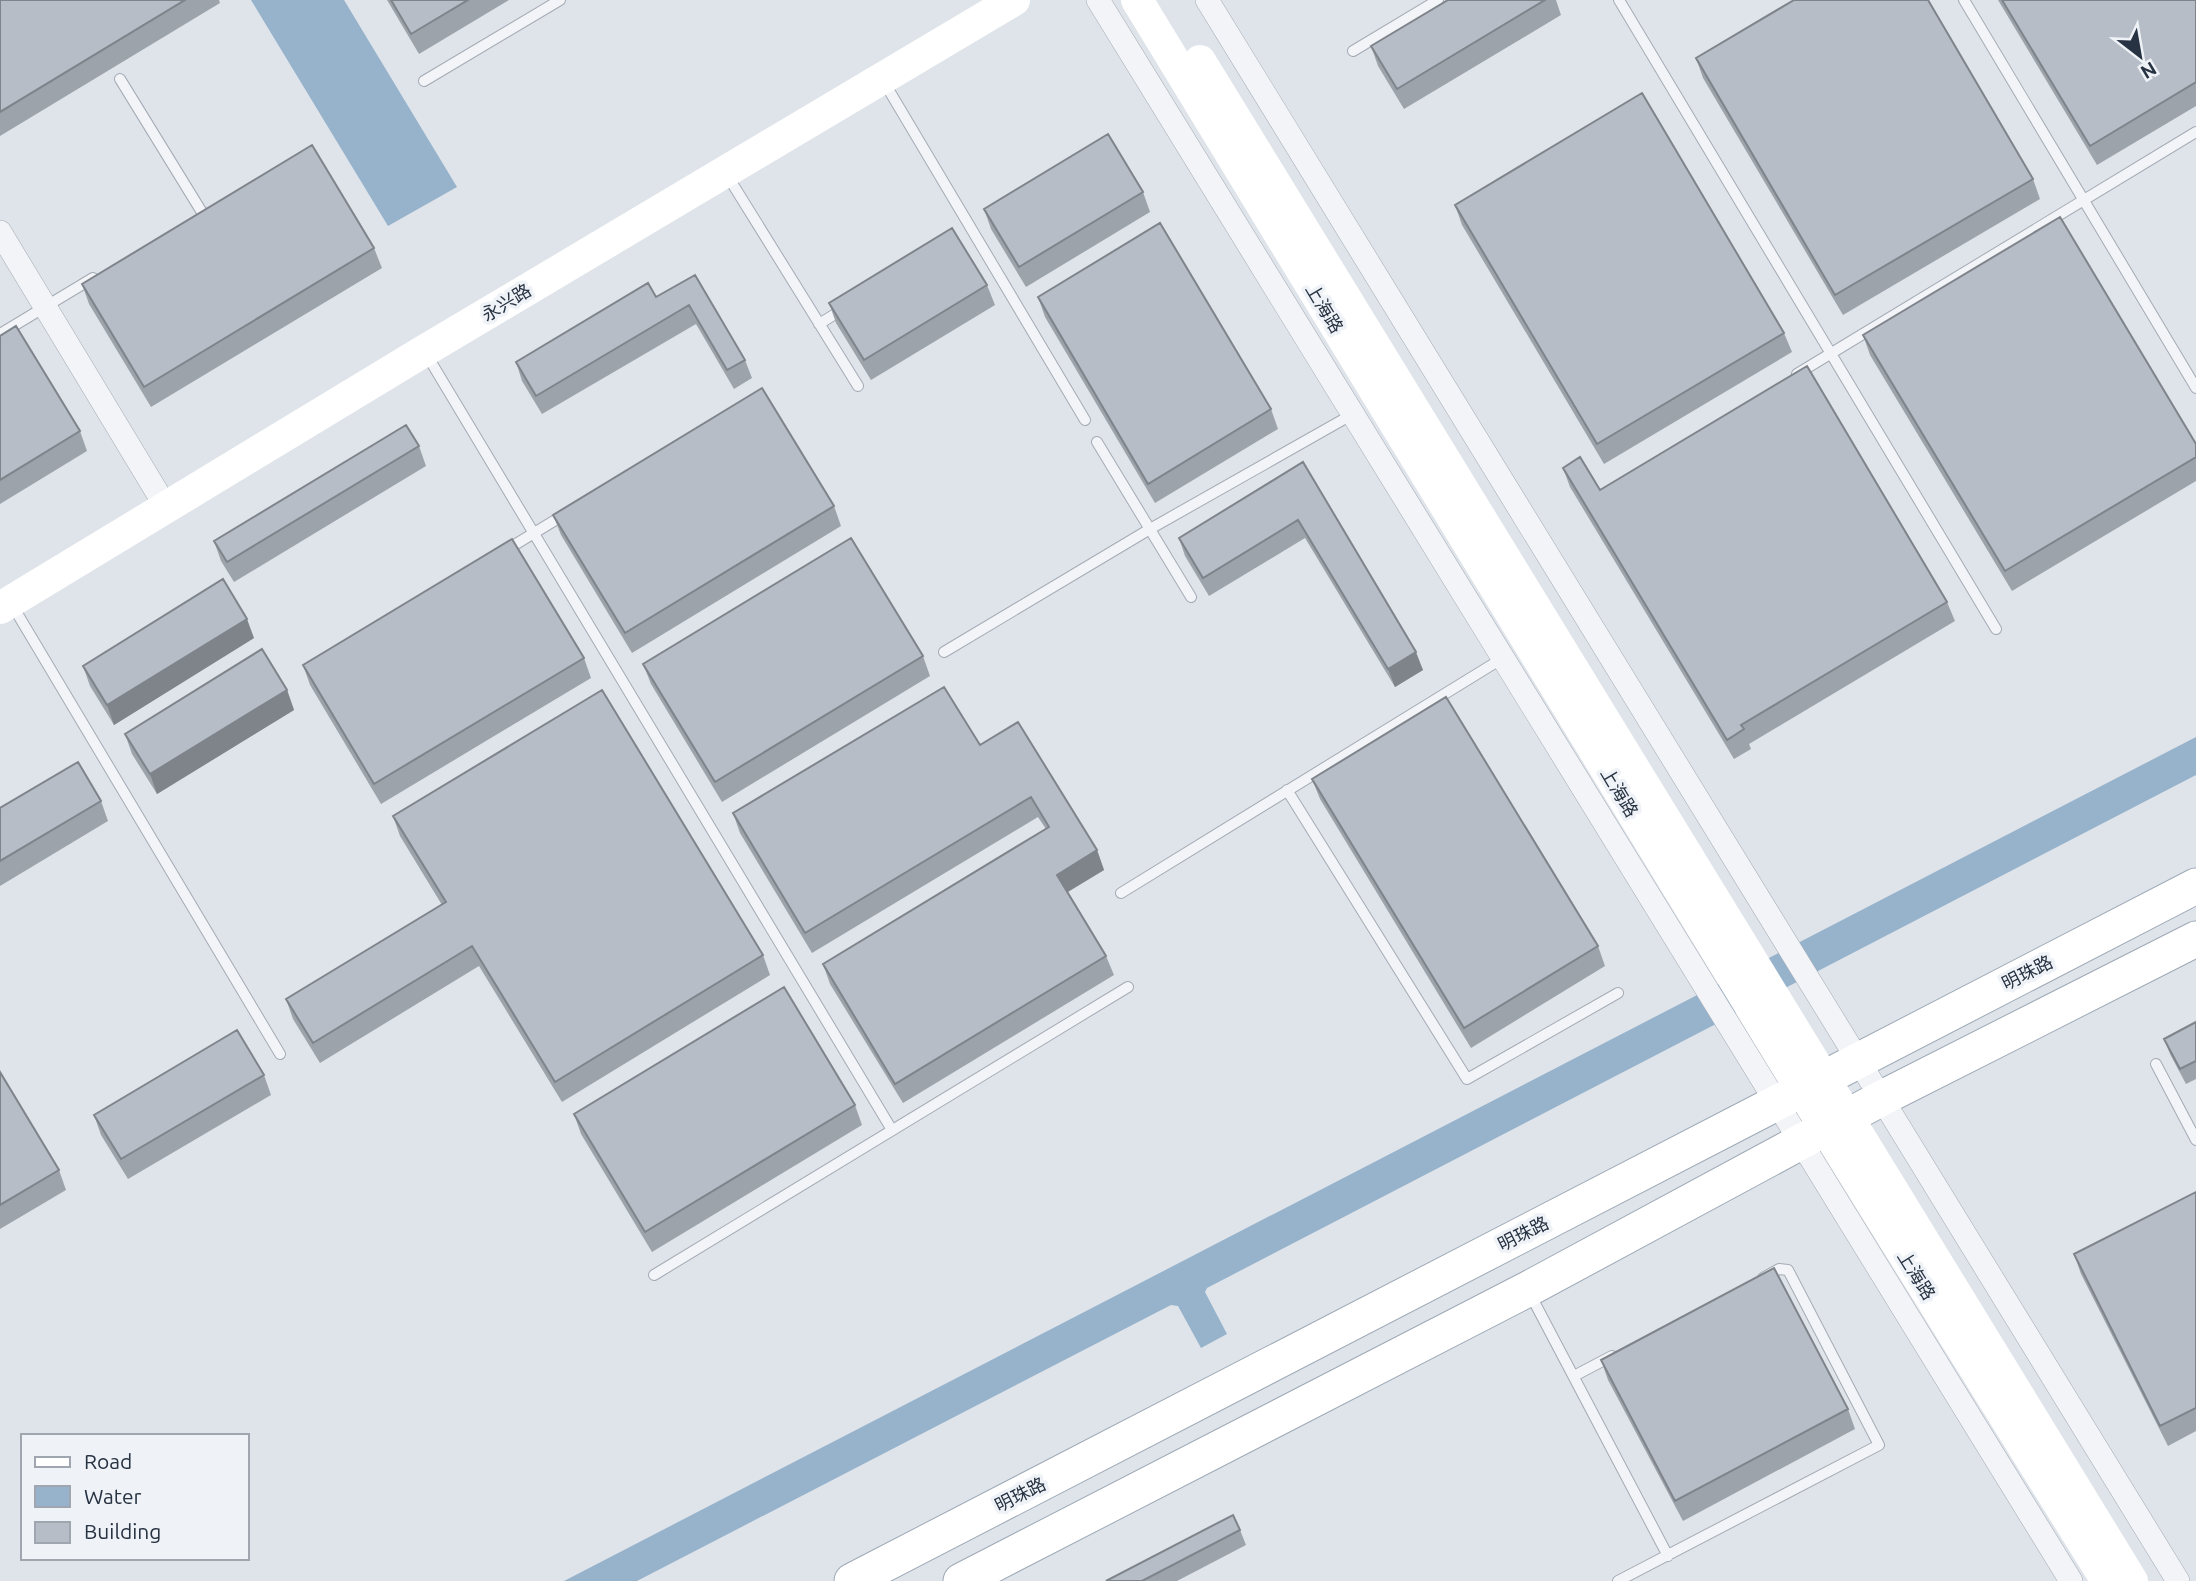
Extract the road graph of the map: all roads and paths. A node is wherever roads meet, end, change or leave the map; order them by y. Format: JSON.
{"nodes":[{"id":1,"x":560,"y":0,"type":"edge"},
{"id":2,"x":1014,"y":0,"type":"edge"},
{"id":3,"x":1098,"y":0,"type":"edge"},
{"id":4,"x":1137,"y":0,"type":"edge"},
{"id":5,"x":1162,"y":0,"type":"edge"},
{"id":6,"x":1207,"y":0,"type":"edge"},
{"id":7,"x":1438,"y":0,"type":"edge"},
{"id":8,"x":1619,"y":0,"type":"edge"},
{"id":9,"x":1964,"y":0,"type":"edge"},
{"id":10,"x":1353,"y":51,"type":"dead end"},
{"id":11,"x":120,"y":79,"type":"dead end"},
{"id":12,"x":883,"y":79,"type":"junction"},
{"id":13,"x":424,"y":81,"type":"dead end"},
{"id":14,"x":2196,"y":132,"type":"edge"},
{"id":15,"x":725,"y":173,"type":"junction"},
{"id":16,"x":2084,"y":200,"type":"junction"},
{"id":17,"x":215,"y":207,"type":"edge"},
{"id":18,"x":203,"y":214,"type":"junction"},
{"id":19,"x":191,"y":221,"type":"edge"},
{"id":20,"x":973,"y":231,"type":"junction"},
{"id":21,"x":0,"y":232,"type":"edge"},
{"id":22,"x":961,"y":238,"type":"edge"},
{"id":23,"x":101,"y":273,"type":"edge"},
{"id":24,"x":855,"y":302,"type":"edge"},
{"id":25,"x":45,"y":306,"type":"junction"},
{"id":26,"x":819,"y":324,"type":"junction"},
{"id":27,"x":0,"y":334,"type":"edge"},
{"id":28,"x":424,"y":351,"type":"junction"},
{"id":29,"x":1831,"y":354,"type":"junction"},
{"id":30,"x":1784,"y":383,"type":"edge"},
{"id":31,"x":858,"y":386,"type":"dead end"},
{"id":32,"x":2196,"y":388,"type":"edge"},
{"id":33,"x":1353,"y":414,"type":"junction"},
{"id":34,"x":1085,"y":420,"type":"dead end"},
{"id":35,"x":1097,"y":442,"type":"dead end"},
{"id":36,"x":580,"y":506,"type":"edge"},
{"id":37,"x":166,"y":507,"type":"junction"},
{"id":38,"x":1150,"y":529,"type":"junction"},
{"id":39,"x":534,"y":534,"type":"junction"},
{"id":40,"x":499,"y":555,"type":"edge"},
{"id":41,"x":1191,"y":597,"type":"dead end"},
{"id":42,"x":5,"y":605,"type":"edge"},
{"id":43,"x":1996,"y":629,"type":"dead end"},
{"id":44,"x":944,"y":652,"type":"dead end"},
{"id":45,"x":1503,"y":658,"type":"junction"},
{"id":46,"x":1287,"y":790,"type":"junction"},
{"id":47,"x":2196,"y":886,"type":"edge"},
{"id":48,"x":1121,"y":893,"type":"dead end"},
{"id":49,"x":2196,"y":939,"type":"edge"},
{"id":50,"x":1128,"y":986,"type":"dead end"},
{"id":51,"x":1618,"y":993,"type":"dead end"},
{"id":52,"x":280,"y":1054,"type":"dead end"},
{"id":53,"x":1858,"y":1059,"type":"junction"},
{"id":54,"x":2156,"y":1064,"type":"dead end"},
{"id":55,"x":1800,"y":1089,"type":"junction"},
{"id":56,"x":1882,"y":1098,"type":"junction"},
{"id":57,"x":892,"y":1130,"type":"junction"},
{"id":58,"x":1825,"y":1130,"type":"junction"},
{"id":59,"x":2196,"y":1140,"type":"edge"},
{"id":60,"x":654,"y":1275,"type":"dead end"},
{"id":61,"x":1755,"y":1282,"type":"edge"},
{"id":62,"x":1528,"y":1289,"type":"junction"},
{"id":63,"x":1622,"y":1351,"type":"edge"},
{"id":64,"x":1574,"y":1376,"type":"junction"},
{"id":65,"x":1668,"y":1556,"type":"junction"},
{"id":66,"x":852,"y":1581,"type":"edge"},
{"id":67,"x":961,"y":1581,"type":"edge"},
{"id":68,"x":1618,"y":1581,"type":"edge"},
{"id":69,"x":2071,"y":1581,"type":"edge"},
{"id":70,"x":2107,"y":1581,"type":"edge"},
{"id":71,"x":2132,"y":1581,"type":"edge"},
{"id":72,"x":2178,"y":1581,"type":"edge"}],
"edges":[{"from":1,"to":13,"type":"lane"},
{"from":2,"to":12,"type":"main road","name":"永兴路"},
{"from":3,"to":33,"type":"street"},
{"from":4,"to":55,"type":"main road","name":"上海路"},
{"from":5,"to":55,"type":"main road","name":"上海路"},
{"from":6,"to":53,"type":"street"},
{"from":7,"to":10,"type":"lane"},
{"from":8,"to":29,"type":"lane"},
{"from":9,"to":16,"type":"lane"},
{"from":11,"to":18,"type":"lane"},
{"from":12,"to":15,"type":"main road","name":"永兴路"},
{"from":12,"to":20,"type":"lane"},
{"from":14,"to":16,"type":"lane"},
{"from":15,"to":26,"type":"lane"},
{"from":15,"to":28,"type":"main road","name":"永兴路"},
{"from":16,"to":29,"type":"lane"},
{"from":16,"to":32,"type":"lane"},
{"from":17,"to":18,"type":"lane"},
{"from":18,"to":19,"type":"lane"},
{"from":20,"to":22,"type":"lane"},
{"from":20,"to":34,"type":"lane"},
{"from":21,"to":25,"type":"street"},
{"from":23,"to":25,"type":"lane"},
{"from":24,"to":26,"type":"lane"},
{"from":25,"to":27,"type":"lane"},
{"from":25,"to":37,"type":"street"},
{"from":26,"to":31,"type":"lane"},
{"from":28,"to":37,"type":"main road","name":"永兴路"},
{"from":28,"to":39,"type":"lane"},
{"from":29,"to":30,"type":"lane"},
{"from":29,"to":43,"type":"lane"},
{"from":33,"to":38,"type":"lane"},
{"from":33,"to":45,"type":"street"},
{"from":35,"to":38,"type":"lane"},
{"from":36,"to":39,"type":"lane"},
{"from":37,"to":42,"type":"main road","name":"永兴路"},
{"from":38,"to":41,"type":"lane"},
{"from":38,"to":44,"type":"lane"},
{"from":39,"to":40,"type":"lane"},
{"from":39,"to":57,"type":"lane"},
{"from":42,"to":52,"type":"lane"},
{"from":45,"to":46,"type":"lane"},
{"from":45,"to":55,"type":"street"},
{"from":46,"to":48,"type":"lane"},
{"from":46,"to":51,"type":"lane"},
{"from":47,"to":53,"type":"main road","name":"明珠路"},
{"from":49,"to":56,"type":"main road"},
{"from":50,"to":57,"type":"lane"},
{"from":53,"to":55,"type":"main road","name":"明珠路"},
{"from":53,"to":56,"type":"street"},
{"from":54,"to":59,"type":"lane"},
{"from":55,"to":58,"type":"main road","name":"上海路"},
{"from":55,"to":66,"type":"main road","name":"明珠路"},
{"from":56,"to":58,"type":"main road"},
{"from":56,"to":72,"type":"street"},
{"from":57,"to":60,"type":"lane"},
{"from":58,"to":62,"type":"main road"},
{"from":58,"to":69,"type":"street"},
{"from":58,"to":70,"type":"main road","name":"上海路"},
{"from":58,"to":71,"type":"main road","name":"上海路"},
{"from":61,"to":65,"type":"lane"},
{"from":62,"to":64,"type":"lane"},
{"from":62,"to":67,"type":"main road"},
{"from":63,"to":64,"type":"lane"},
{"from":64,"to":65,"type":"lane"},
{"from":65,"to":68,"type":"lane"}]}
